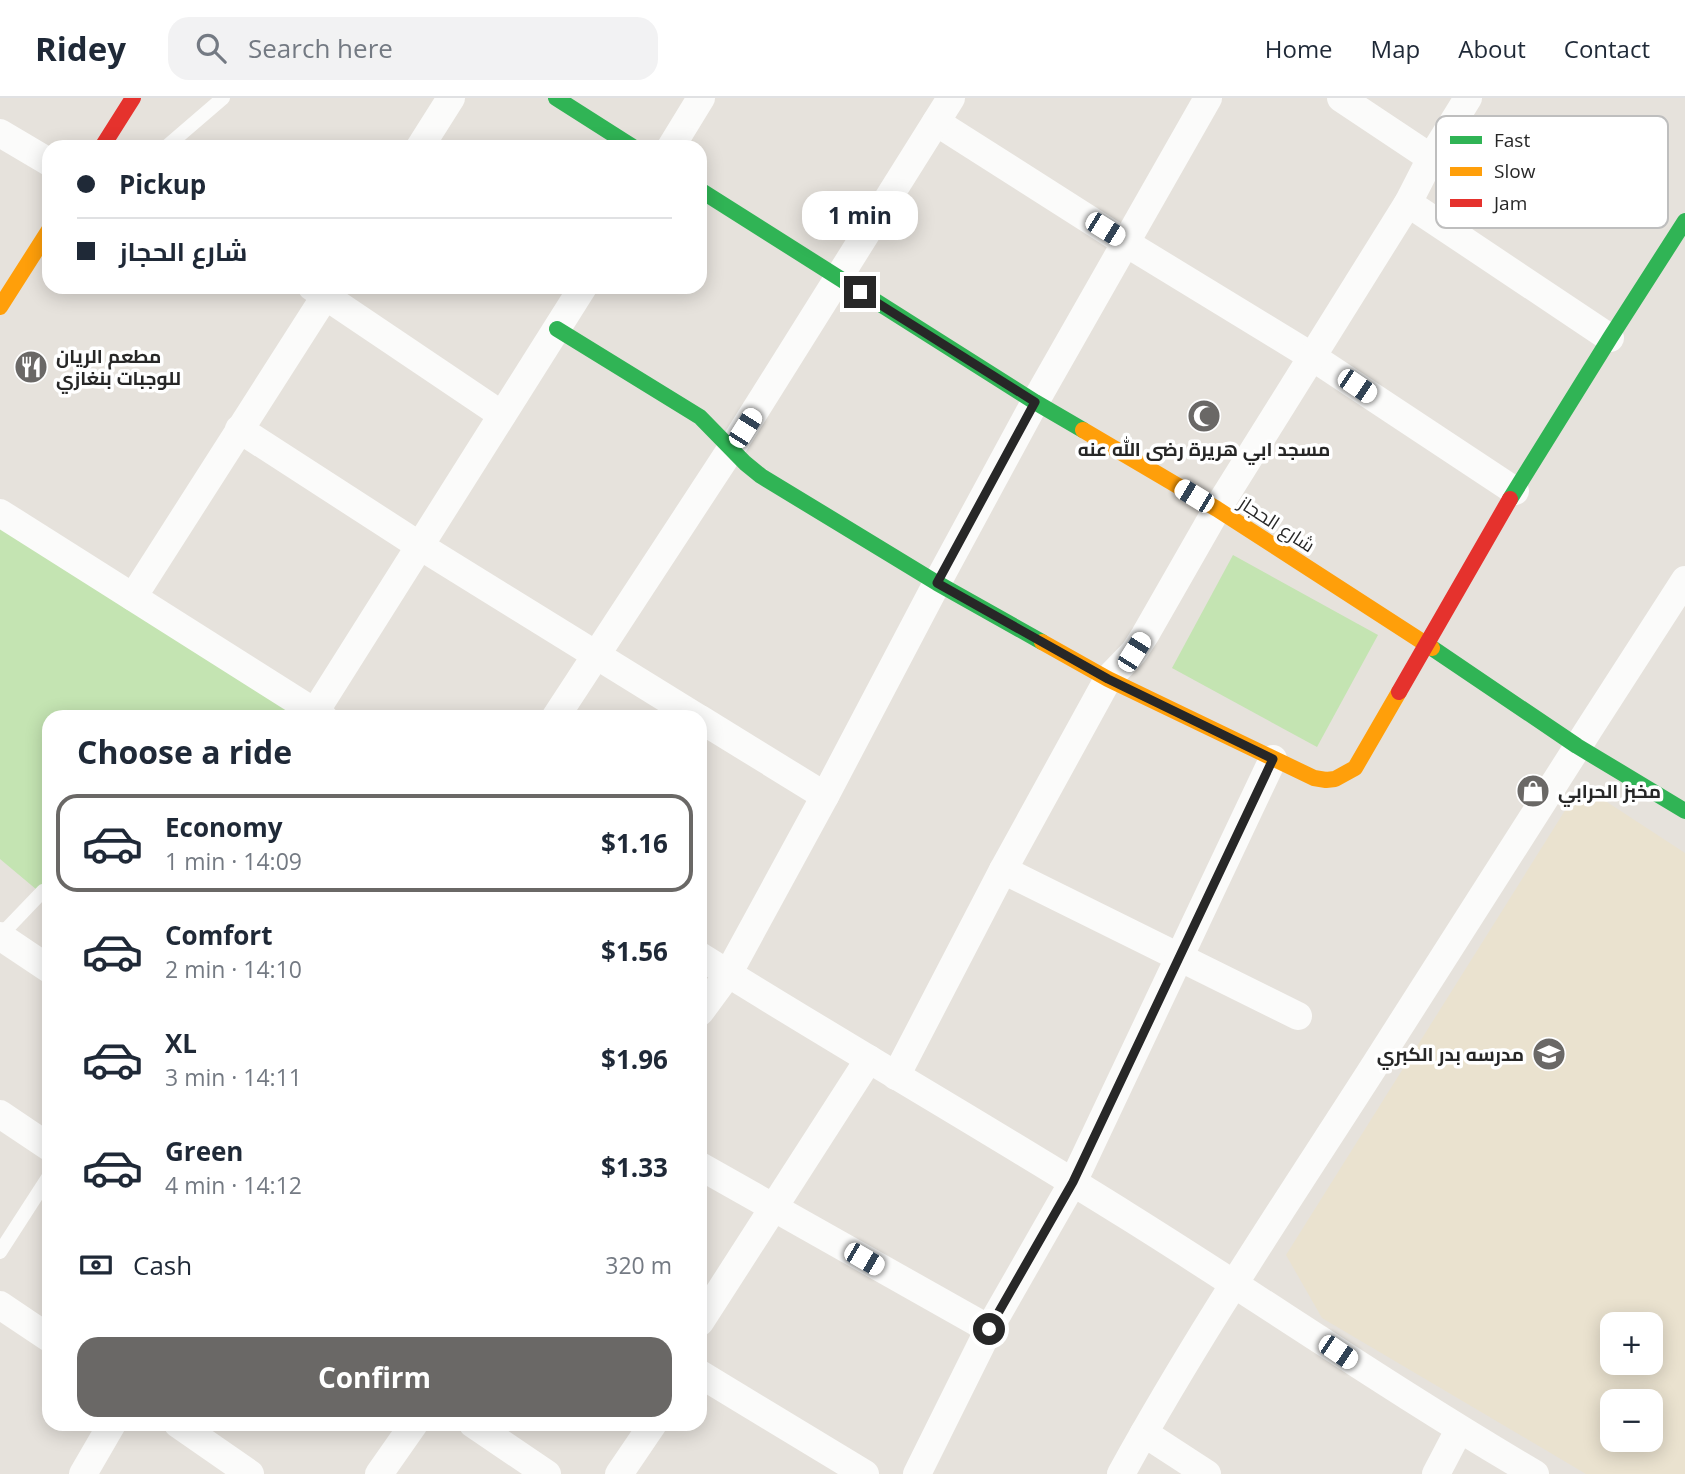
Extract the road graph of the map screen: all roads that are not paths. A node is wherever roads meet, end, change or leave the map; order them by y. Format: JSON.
{"nodes":[{"id":1,"x":133,"y":98,"type":"edge"},
{"id":2,"x":223,"y":98,"type":"edge"},
{"id":3,"x":451,"y":98,"type":"edge"},
{"id":4,"x":556,"y":98,"type":"edge"},
{"id":5,"x":701,"y":98,"type":"edge"},
{"id":6,"x":951,"y":98,"type":"edge"},
{"id":7,"x":1208,"y":98,"type":"edge"},
{"id":8,"x":1342,"y":98,"type":"edge"},
{"id":9,"x":1468,"y":98,"type":"edge"},
{"id":10,"x":1457,"y":116,"type":"edge"},
{"id":11,"x":936,"y":122,"type":"junction"},
{"id":12,"x":0,"y":133,"type":"edge"},
{"id":13,"x":106,"y":140,"type":"edge"},
{"id":14,"x":174,"y":140,"type":"edge"},
{"id":15,"x":424,"y":140,"type":"edge"},
{"id":16,"x":622,"y":140,"type":"edge"},
{"id":17,"x":675,"y":140,"type":"edge"},
{"id":18,"x":1436,"y":150,"type":"edge"},
{"id":19,"x":42,"y":158,"type":"edge"},
{"id":20,"x":1431,"y":158,"type":"junction"},
{"id":21,"x":707,"y":195,"type":"edge"},
{"id":22,"x":1408,"y":203,"type":"junction"},
{"id":23,"x":1685,"y":221,"type":"edge"},
{"id":24,"x":1436,"y":222,"type":"edge"},
{"id":25,"x":1445,"y":228,"type":"edge"},
{"id":26,"x":42,"y":241,"type":"edge"},
{"id":27,"x":1126,"y":243,"type":"junction"},
{"id":28,"x":838,"y":279,"type":"junction"},
{"id":29,"x":320,"y":294,"type":"edge"},
{"id":30,"x":328,"y":294,"type":"edge"},
{"id":31,"x":579,"y":294,"type":"edge"},
{"id":32,"x":0,"y":307,"type":"edge"},
{"id":33,"x":557,"y":328,"type":"junction"},
{"id":34,"x":1609,"y":338,"type":"junction"},
{"id":35,"x":1311,"y":356,"type":"junction"},
{"id":36,"x":1035,"y":402,"type":"junction"},
{"id":37,"x":502,"y":415,"type":"junction"},
{"id":38,"x":239,"y":429,"type":"junction"},
{"id":39,"x":731,"y":449,"type":"junction"},
{"id":40,"x":1515,"y":491,"type":"junction"},
{"id":41,"x":1217,"y":509,"type":"junction"},
{"id":42,"x":0,"y":513,"type":"edge"},
{"id":43,"x":420,"y":546,"type":"junction"},
{"id":44,"x":1685,"y":580,"type":"edge"},
{"id":45,"x":937,"y":583,"type":"junction"},
{"id":46,"x":133,"y":597,"type":"junction"},
{"id":47,"x":1427,"y":645,"type":"junction"},
{"id":48,"x":596,"y":654,"type":"junction"},
{"id":49,"x":1108,"y":679,"type":"junction"},
{"id":50,"x":312,"y":710,"type":"edge"},
{"id":51,"x":323,"y":710,"type":"edge"},
{"id":52,"x":560,"y":710,"type":"edge"},
{"id":53,"x":686,"y":710,"type":"edge"},
{"id":54,"x":707,"y":723,"type":"edge"},
{"id":55,"x":1577,"y":746,"type":"junction"},
{"id":56,"x":1273,"y":759,"type":"junction"},
{"id":57,"x":825,"y":796,"type":"junction"},
{"id":58,"x":1685,"y":811,"type":"edge"},
{"id":59,"x":1003,"y":870,"type":"junction"},
{"id":60,"x":42,"y":892,"type":"edge"},
{"id":61,"x":0,"y":936,"type":"edge"},
{"id":62,"x":1179,"y":957,"type":"junction"},
{"id":63,"x":707,"y":960,"type":"edge"},
{"id":64,"x":42,"y":964,"type":"edge"},
{"id":65,"x":729,"y":974,"type":"junction"},
{"id":66,"x":707,"y":1003,"type":"edge"},
{"id":67,"x":1298,"y":1016,"type":"dead end"},
{"id":68,"x":869,"y":1059,"type":"junction"},
{"id":69,"x":896,"y":1076,"type":"junction"},
{"id":70,"x":0,"y":1114,"type":"edge"},
{"id":71,"x":42,"y":1142,"type":"edge"},
{"id":72,"x":707,"y":1170,"type":"edge"},
{"id":73,"x":1073,"y":1182,"type":"junction"},
{"id":74,"x":42,"y":1186,"type":"edge"},
{"id":75,"x":774,"y":1207,"type":"junction"},
{"id":76,"x":0,"y":1252,"type":"edge"},
{"id":77,"x":1235,"y":1283,"type":"junction"},
{"id":78,"x":0,"y":1306,"type":"edge"},
{"id":79,"x":707,"y":1311,"type":"edge"},
{"id":80,"x":989,"y":1329,"type":"junction"},
{"id":81,"x":42,"y":1333,"type":"edge"},
{"id":82,"x":707,"y":1378,"type":"edge"},
{"id":83,"x":1459,"y":1430,"type":"junction"},
{"id":84,"x":108,"y":1431,"type":"edge"},
{"id":85,"x":188,"y":1431,"type":"edge"},
{"id":86,"x":409,"y":1431,"type":"edge"},
{"id":87,"x":483,"y":1431,"type":"edge"},
{"id":88,"x":648,"y":1431,"type":"edge"},
{"id":89,"x":1144,"y":1433,"type":"junction"},
{"id":90,"x":83,"y":1474,"type":"edge"},
{"id":91,"x":250,"y":1474,"type":"edge"},
{"id":92,"x":379,"y":1474,"type":"edge"},
{"id":93,"x":547,"y":1474,"type":"edge"},
{"id":94,"x":619,"y":1474,"type":"edge"},
{"id":95,"x":865,"y":1474,"type":"edge"},
{"id":96,"x":917,"y":1474,"type":"edge"},
{"id":97,"x":1121,"y":1474,"type":"edge"},
{"id":98,"x":1208,"y":1474,"type":"edge"},
{"id":99,"x":1436,"y":1474,"type":"edge"},
{"id":100,"x":1535,"y":1474,"type":"edge"}],
"edges":[{"from":1,"to":13,"type":"street"},
{"from":2,"to":14,"type":"lane"},
{"from":3,"to":15,"type":"street"},
{"from":4,"to":16,"type":"street"},
{"from":5,"to":17,"type":"street"},
{"from":6,"to":11,"type":"street"},
{"from":7,"to":27,"type":"street"},
{"from":8,"to":20,"type":"street"},
{"from":9,"to":10,"type":"street"},
{"from":11,"to":27,"type":"street"},
{"from":11,"to":28,"type":"street"},
{"from":12,"to":19,"type":"street"},
{"from":18,"to":20,"type":"street"},
{"from":20,"to":22,"type":"street"},
{"from":21,"to":28,"type":"street","name":"شارع الحجاز"},
{"from":22,"to":24,"type":"street"},
{"from":22,"to":35,"type":"street"},
{"from":23,"to":34,"type":"street"},
{"from":25,"to":34,"type":"street"},
{"from":26,"to":32,"type":"street"},
{"from":27,"to":35,"type":"street"},
{"from":27,"to":36,"type":"street"},
{"from":28,"to":36,"type":"street","name":"شارع الحجاز"},
{"from":28,"to":39,"type":"street"},
{"from":29,"to":38,"type":"street"},
{"from":30,"to":37,"type":"street"},
{"from":31,"to":33,"type":"street"},
{"from":33,"to":37,"type":"street"},
{"from":33,"to":39,"type":"street"},
{"from":34,"to":40,"type":"street"},
{"from":35,"to":40,"type":"street"},
{"from":35,"to":41,"type":"street"},
{"from":36,"to":41,"type":"street","name":"شارع الحجاز"},
{"from":36,"to":45,"type":"street"},
{"from":37,"to":43,"type":"street"},
{"from":38,"to":43,"type":"street"},
{"from":38,"to":46,"type":"street"},
{"from":39,"to":45,"type":"street"},
{"from":39,"to":48,"type":"street"},
{"from":40,"to":47,"type":"street"},
{"from":41,"to":47,"type":"street","name":"شارع الحجاز"},
{"from":41,"to":49,"type":"street"},
{"from":42,"to":46,"type":"street"},
{"from":43,"to":48,"type":"street"},
{"from":43,"to":51,"type":"street"},
{"from":44,"to":55,"type":"street"},
{"from":45,"to":49,"type":"street"},
{"from":45,"to":57,"type":"street"},
{"from":46,"to":50,"type":"street"},
{"from":47,"to":55,"type":"street","name":"شارع الحجاز"},
{"from":47,"to":56,"type":"street"},
{"from":48,"to":52,"type":"street"},
{"from":48,"to":53,"type":"street"},
{"from":49,"to":56,"type":"street"},
{"from":49,"to":59,"type":"street"},
{"from":54,"to":57,"type":"street"},
{"from":55,"to":58,"type":"street","name":"شارع الحجاز"},
{"from":55,"to":77,"type":"street"},
{"from":56,"to":62,"type":"street"},
{"from":57,"to":65,"type":"street"},
{"from":59,"to":62,"type":"street"},
{"from":59,"to":69,"type":"street"},
{"from":60,"to":61,"type":"lane"},
{"from":61,"to":64,"type":"street"},
{"from":62,"to":67,"type":"street"},
{"from":62,"to":73,"type":"street"},
{"from":63,"to":65,"type":"street"},
{"from":65,"to":66,"type":"street"},
{"from":65,"to":68,"type":"street"},
{"from":68,"to":69,"type":"street"},
{"from":68,"to":75,"type":"street"},
{"from":69,"to":73,"type":"street"},
{"from":70,"to":71,"type":"street"},
{"from":72,"to":75,"type":"street"},
{"from":73,"to":77,"type":"street"},
{"from":73,"to":80,"type":"street"},
{"from":74,"to":76,"type":"lane"},
{"from":75,"to":79,"type":"street"},
{"from":75,"to":80,"type":"street"},
{"from":77,"to":83,"type":"street"},
{"from":77,"to":89,"type":"street"},
{"from":78,"to":81,"type":"street"},
{"from":80,"to":96,"type":"street"},
{"from":82,"to":95,"type":"street"},
{"from":83,"to":99,"type":"street"},
{"from":83,"to":100,"type":"street"},
{"from":84,"to":90,"type":"street"},
{"from":85,"to":91,"type":"street"},
{"from":86,"to":92,"type":"street"},
{"from":87,"to":93,"type":"street"},
{"from":88,"to":94,"type":"street"},
{"from":89,"to":97,"type":"street"},
{"from":89,"to":98,"type":"street"}]}
